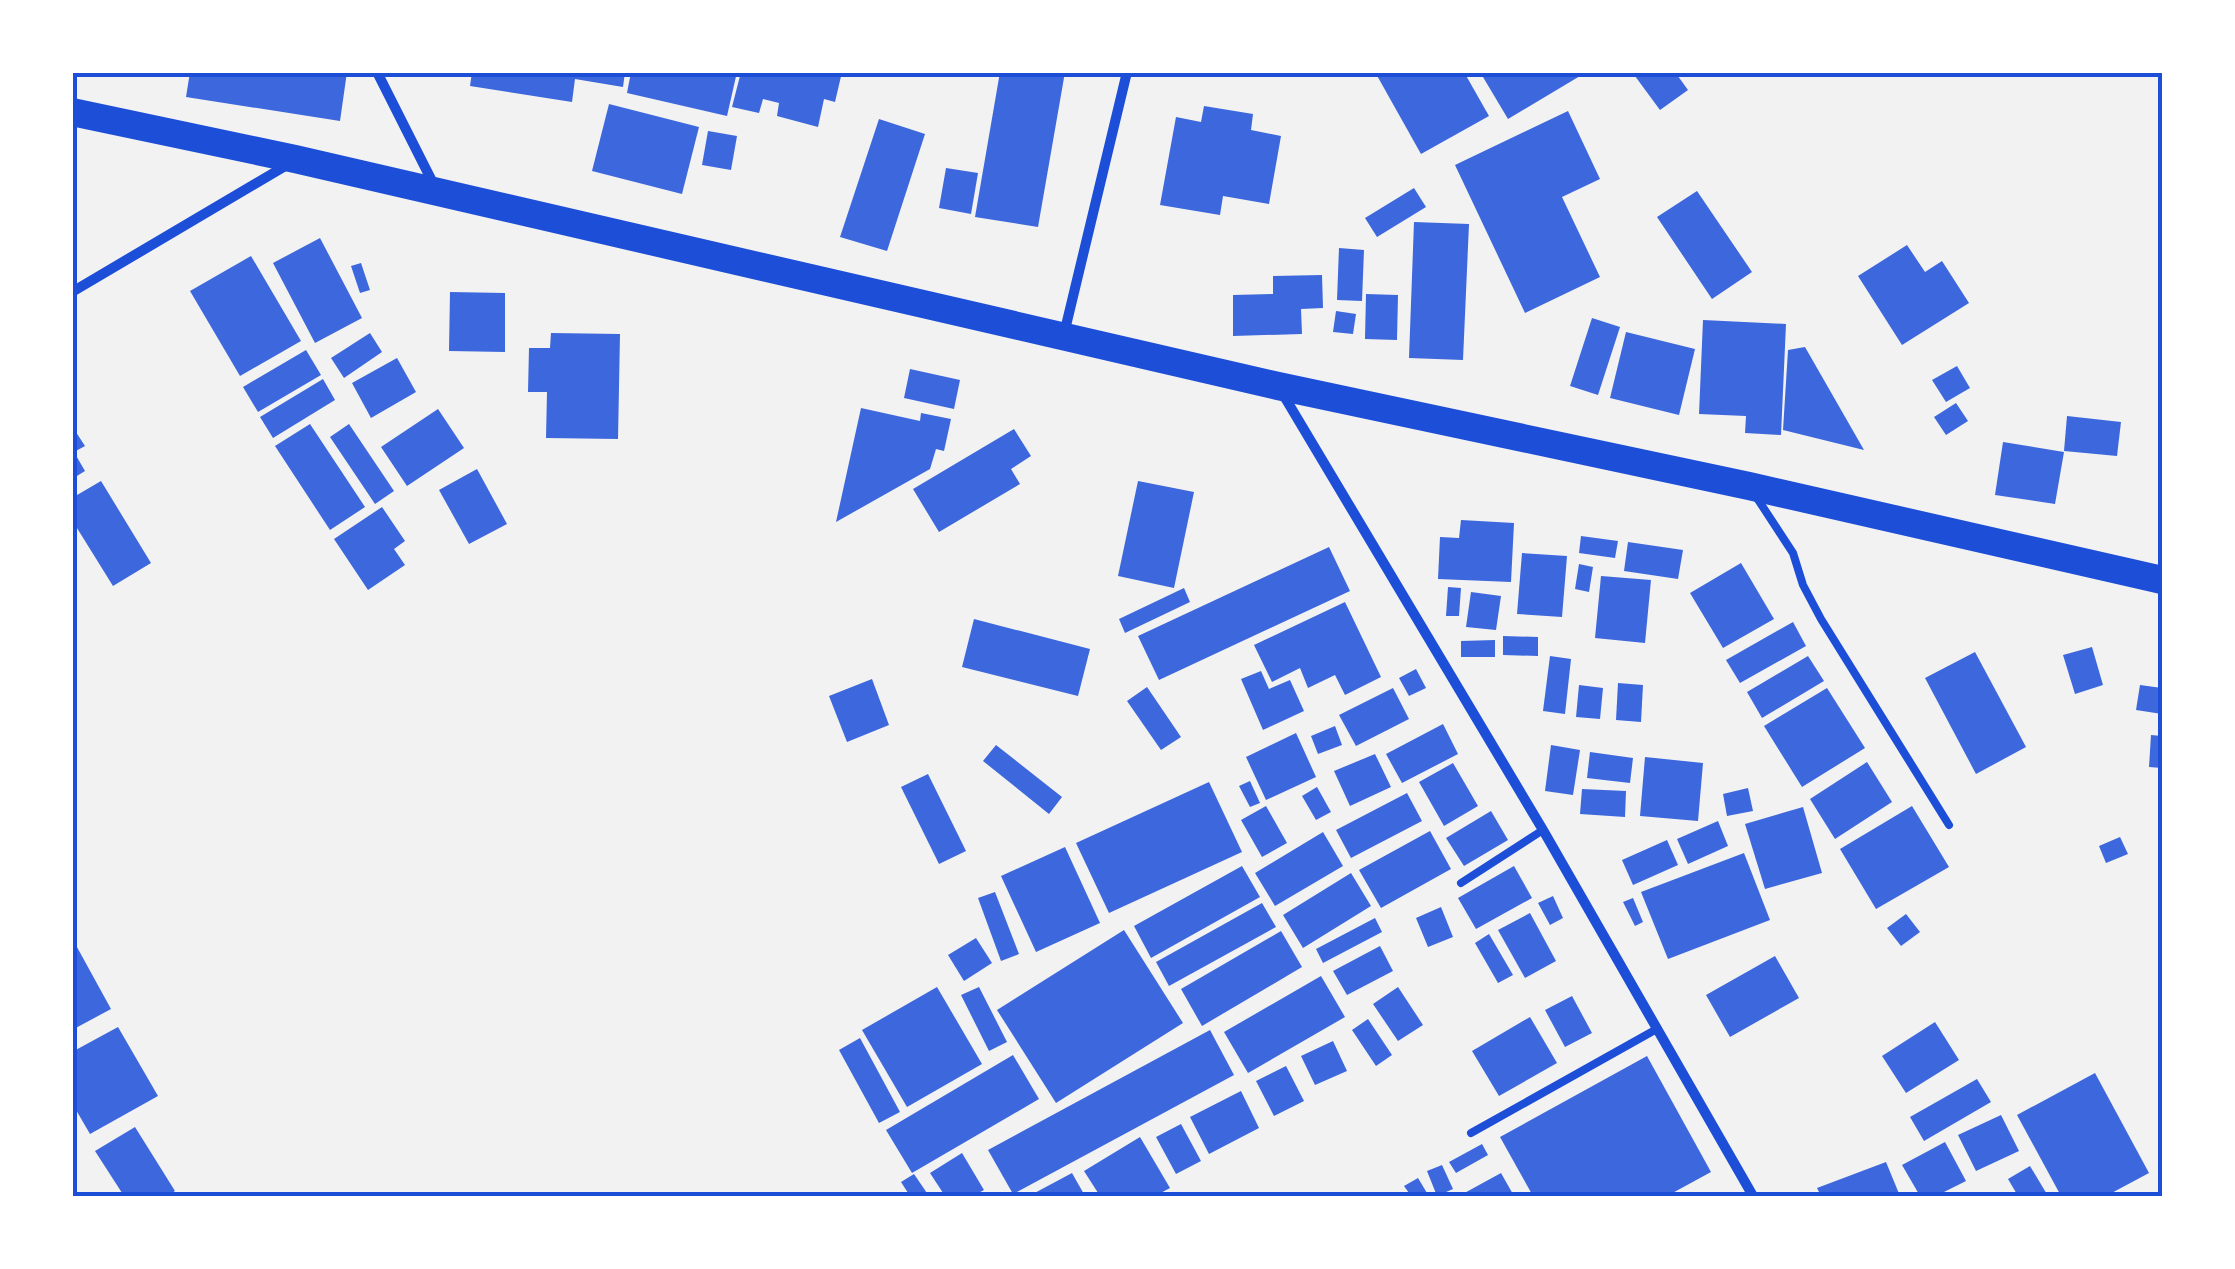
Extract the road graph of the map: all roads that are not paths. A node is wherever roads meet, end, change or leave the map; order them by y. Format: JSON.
{"nodes":[{"id":1,"x":376,"y":72,"type":"edge"},
{"id":2,"x":1127,"y":72,"type":"edge"},
{"id":3,"x":72,"y":112,"type":"edge"},
{"id":4,"x":295,"y":160,"type":"junction"},
{"id":5,"x":438,"y":194,"type":"junction"},
{"id":6,"x":72,"y":292,"type":"edge"},
{"id":7,"x":1063,"y":338,"type":"junction"},
{"id":8,"x":1278,"y":386,"type":"junction"},
{"id":9,"x":1749,"y":486,"type":"junction"},
{"id":10,"x":2162,"y":580,"type":"edge"},
{"id":11,"x":1949,"y":825,"type":"dead end"},
{"id":12,"x":1543,"y":830,"type":"junction"},
{"id":13,"x":1460,"y":884,"type":"dead end"},
{"id":14,"x":1656,"y":1030,"type":"junction"},
{"id":15,"x":1470,"y":1134,"type":"dead end"},
{"id":16,"x":1754,"y":1196,"type":"edge"}],
"edges":[{"from":1,"to":5,"type":"street"},
{"from":2,"to":7,"type":"street"},
{"from":3,"to":4,"type":"highway"},
{"from":4,"to":5,"type":"highway"},
{"from":4,"to":6,"type":"street"},
{"from":5,"to":7,"type":"highway"},
{"from":7,"to":8,"type":"highway"},
{"from":8,"to":9,"type":"highway"},
{"from":8,"to":12,"type":"street"},
{"from":9,"to":10,"type":"highway"},
{"from":9,"to":11,"type":"lane"},
{"from":12,"to":13,"type":"lane"},
{"from":12,"to":14,"type":"street"},
{"from":14,"to":15,"type":"lane"},
{"from":14,"to":16,"type":"street"}]}
